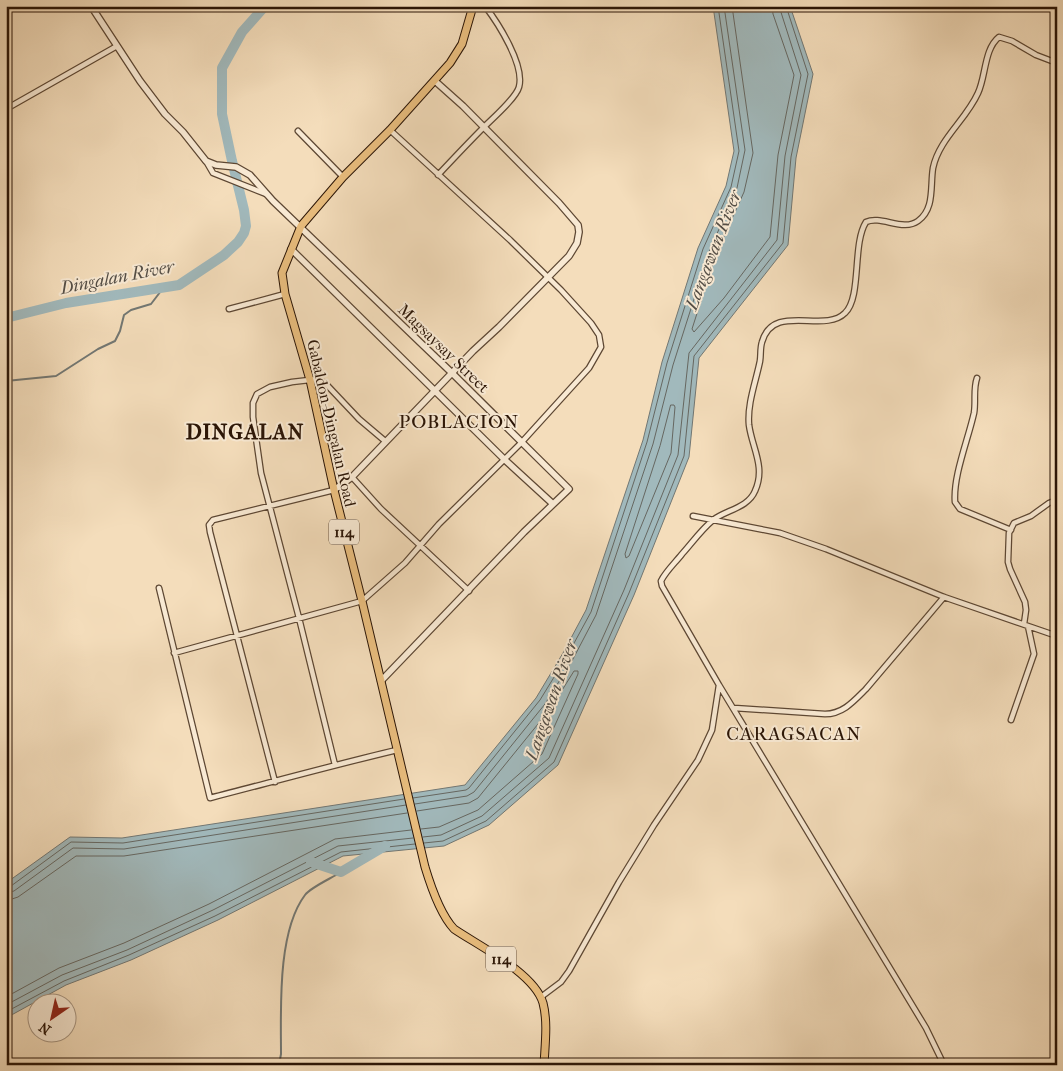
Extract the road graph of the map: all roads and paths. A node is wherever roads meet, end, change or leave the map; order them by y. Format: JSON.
{"nodes":[{"id":1,"x":91,"y":6,"type":"edge"},
{"id":2,"x":473,"y":6,"type":"edge"},
{"id":3,"x":486,"y":6,"type":"edge"},
{"id":4,"x":117,"y":46,"type":"junction"},
{"id":5,"x":1057,"y":63,"type":"edge"},
{"id":6,"x":435,"y":81,"type":"junction"},
{"id":7,"x":6,"y":109,"type":"edge"},
{"id":8,"x":484,"y":127,"type":"junction"},
{"id":9,"x":390,"y":130,"type":"junction"},
{"id":10,"x":298,"y":131,"type":"dead end"},
{"id":11,"x":206,"y":161,"type":"junction"},
{"id":12,"x":438,"y":174,"type":"junction"},
{"id":13,"x":343,"y":177,"type":"junction"},
{"id":14,"x":267,"y":195,"type":"junction"},
{"id":15,"x":301,"y":226,"type":"junction"},
{"id":16,"x":291,"y":249,"type":"junction"},
{"id":17,"x":549,"y":278,"type":"junction"},
{"id":18,"x":285,"y":294,"type":"junction"},
{"id":19,"x":229,"y":308,"type":"dead end"},
{"id":20,"x":452,"y":373,"type":"junction"},
{"id":21,"x":977,"y":378,"type":"dead end"},
{"id":22,"x":310,"y":380,"type":"junction"},
{"id":23,"x":436,"y":391,"type":"junction"},
{"id":24,"x":385,"y":441,"type":"junction"},
{"id":25,"x":521,"y":443,"type":"junction"},
{"id":26,"x":505,"y":460,"type":"junction"},
{"id":27,"x":352,"y":477,"type":"junction"},
{"id":28,"x":334,"y":490,"type":"junction"},
{"id":29,"x":1057,"y":500,"type":"edge"},
{"id":30,"x":553,"y":504,"type":"junction"},
{"id":31,"x":270,"y":506,"type":"junction"},
{"id":32,"x":693,"y":516,"type":"dead end"},
{"id":33,"x":712,"y":521,"type":"junction"},
{"id":34,"x":1010,"y":530,"type":"junction"},
{"id":35,"x":420,"y":546,"type":"junction"},
{"id":36,"x":159,"y":588,"type":"dead end"},
{"id":37,"x":469,"y":591,"type":"junction"},
{"id":38,"x":944,"y":597,"type":"junction"},
{"id":39,"x":362,"y":601,"type":"junction"},
{"id":40,"x":299,"y":618,"type":"junction"},
{"id":41,"x":1026,"y":625,"type":"junction"},
{"id":42,"x":237,"y":636,"type":"junction"},
{"id":43,"x":1056,"y":636,"type":"edge"},
{"id":44,"x":174,"y":653,"type":"junction"},
{"id":45,"x":381,"y":681,"type":"junction"},
{"id":46,"x":719,"y":685,"type":"junction"},
{"id":47,"x":734,"y":708,"type":"junction"},
{"id":48,"x":1011,"y":720,"type":"dead end"},
{"id":49,"x":397,"y":750,"type":"junction"},
{"id":50,"x":335,"y":765,"type":"junction"},
{"id":51,"x":275,"y":782,"type":"junction"},
{"id":52,"x":541,"y":997,"type":"junction"},
{"id":53,"x":544,"y":1065,"type":"edge"},
{"id":54,"x":944,"y":1065,"type":"edge"}],
"edges":[{"from":1,"to":4,"type":"street"},
{"from":2,"to":6,"type":"main road","name":"Gabaldon-Dingalan Road","number":"114"},
{"from":3,"to":8,"type":"street"},
{"from":4,"to":7,"type":"street"},
{"from":4,"to":11,"type":"street"},
{"from":5,"to":33,"type":"street"},
{"from":6,"to":8,"type":"street"},
{"from":6,"to":9,"type":"main road","name":"Gabaldon-Dingalan Road","number":"114"},
{"from":8,"to":12,"type":"street"},
{"from":8,"to":17,"type":"street"},
{"from":9,"to":12,"type":"street"},
{"from":9,"to":13,"type":"main road","name":"Gabaldon-Dingalan Road","number":"114"},
{"from":10,"to":13,"type":"street"},
{"from":11,"to":14,"type":"street"},
{"from":11,"to":14,"type":"street","name":"Magsaysay Street"},
{"from":12,"to":17,"type":"street"},
{"from":13,"to":15,"type":"main road","name":"Gabaldon-Dingalan Road","number":"114"},
{"from":14,"to":15,"type":"street","name":"Magsaysay Street"},
{"from":15,"to":16,"type":"main road","name":"Gabaldon-Dingalan Road","number":"114"},
{"from":15,"to":20,"type":"street","name":"Magsaysay Street"},
{"from":16,"to":18,"type":"main road","name":"Gabaldon-Dingalan Road","number":"114"},
{"from":16,"to":23,"type":"street"},
{"from":17,"to":20,"type":"street"},
{"from":17,"to":25,"type":"street"},
{"from":18,"to":19,"type":"street"},
{"from":18,"to":22,"type":"main road","name":"Gabaldon-Dingalan Road","number":"114"},
{"from":20,"to":23,"type":"street"},
{"from":20,"to":25,"type":"street","name":"Magsaysay Street"},
{"from":21,"to":34,"type":"street"},
{"from":22,"to":24,"type":"street"},
{"from":22,"to":28,"type":"main road","name":"Gabaldon-Dingalan Road","number":"114"},
{"from":22,"to":31,"type":"street"},
{"from":23,"to":24,"type":"street"},
{"from":23,"to":26,"type":"street"},
{"from":24,"to":27,"type":"street"},
{"from":25,"to":26,"type":"street"},
{"from":25,"to":30,"type":"street","name":"Magsaysay Street"},
{"from":26,"to":30,"type":"street"},
{"from":26,"to":35,"type":"street"},
{"from":27,"to":28,"type":"street"},
{"from":27,"to":35,"type":"street"},
{"from":28,"to":31,"type":"street"},
{"from":28,"to":39,"type":"main road","name":"Gabaldon-Dingalan Road","number":"114"},
{"from":29,"to":34,"type":"street"},
{"from":30,"to":37,"type":"street"},
{"from":31,"to":40,"type":"street"},
{"from":31,"to":42,"type":"street"},
{"from":32,"to":33,"type":"street"},
{"from":33,"to":38,"type":"street"},
{"from":33,"to":46,"type":"street"},
{"from":34,"to":41,"type":"street"},
{"from":35,"to":37,"type":"street"},
{"from":35,"to":39,"type":"street"},
{"from":36,"to":44,"type":"street"},
{"from":37,"to":45,"type":"street"},
{"from":38,"to":41,"type":"street"},
{"from":38,"to":47,"type":"street"},
{"from":39,"to":40,"type":"street"},
{"from":39,"to":45,"type":"main road","name":"Gabaldon-Dingalan Road","number":"114"},
{"from":40,"to":42,"type":"street"},
{"from":40,"to":50,"type":"street"},
{"from":41,"to":43,"type":"street"},
{"from":41,"to":48,"type":"street"},
{"from":42,"to":44,"type":"street"},
{"from":42,"to":51,"type":"street"},
{"from":44,"to":51,"type":"street"},
{"from":45,"to":49,"type":"main road","name":"Gabaldon-Dingalan Road","number":"114"},
{"from":46,"to":47,"type":"street"},
{"from":46,"to":52,"type":"street"},
{"from":47,"to":54,"type":"street"},
{"from":49,"to":50,"type":"street"},
{"from":49,"to":52,"type":"main road","name":"Gabaldon-Dingalan Road","number":"114"},
{"from":50,"to":51,"type":"street"},
{"from":52,"to":53,"type":"main road"}]}
